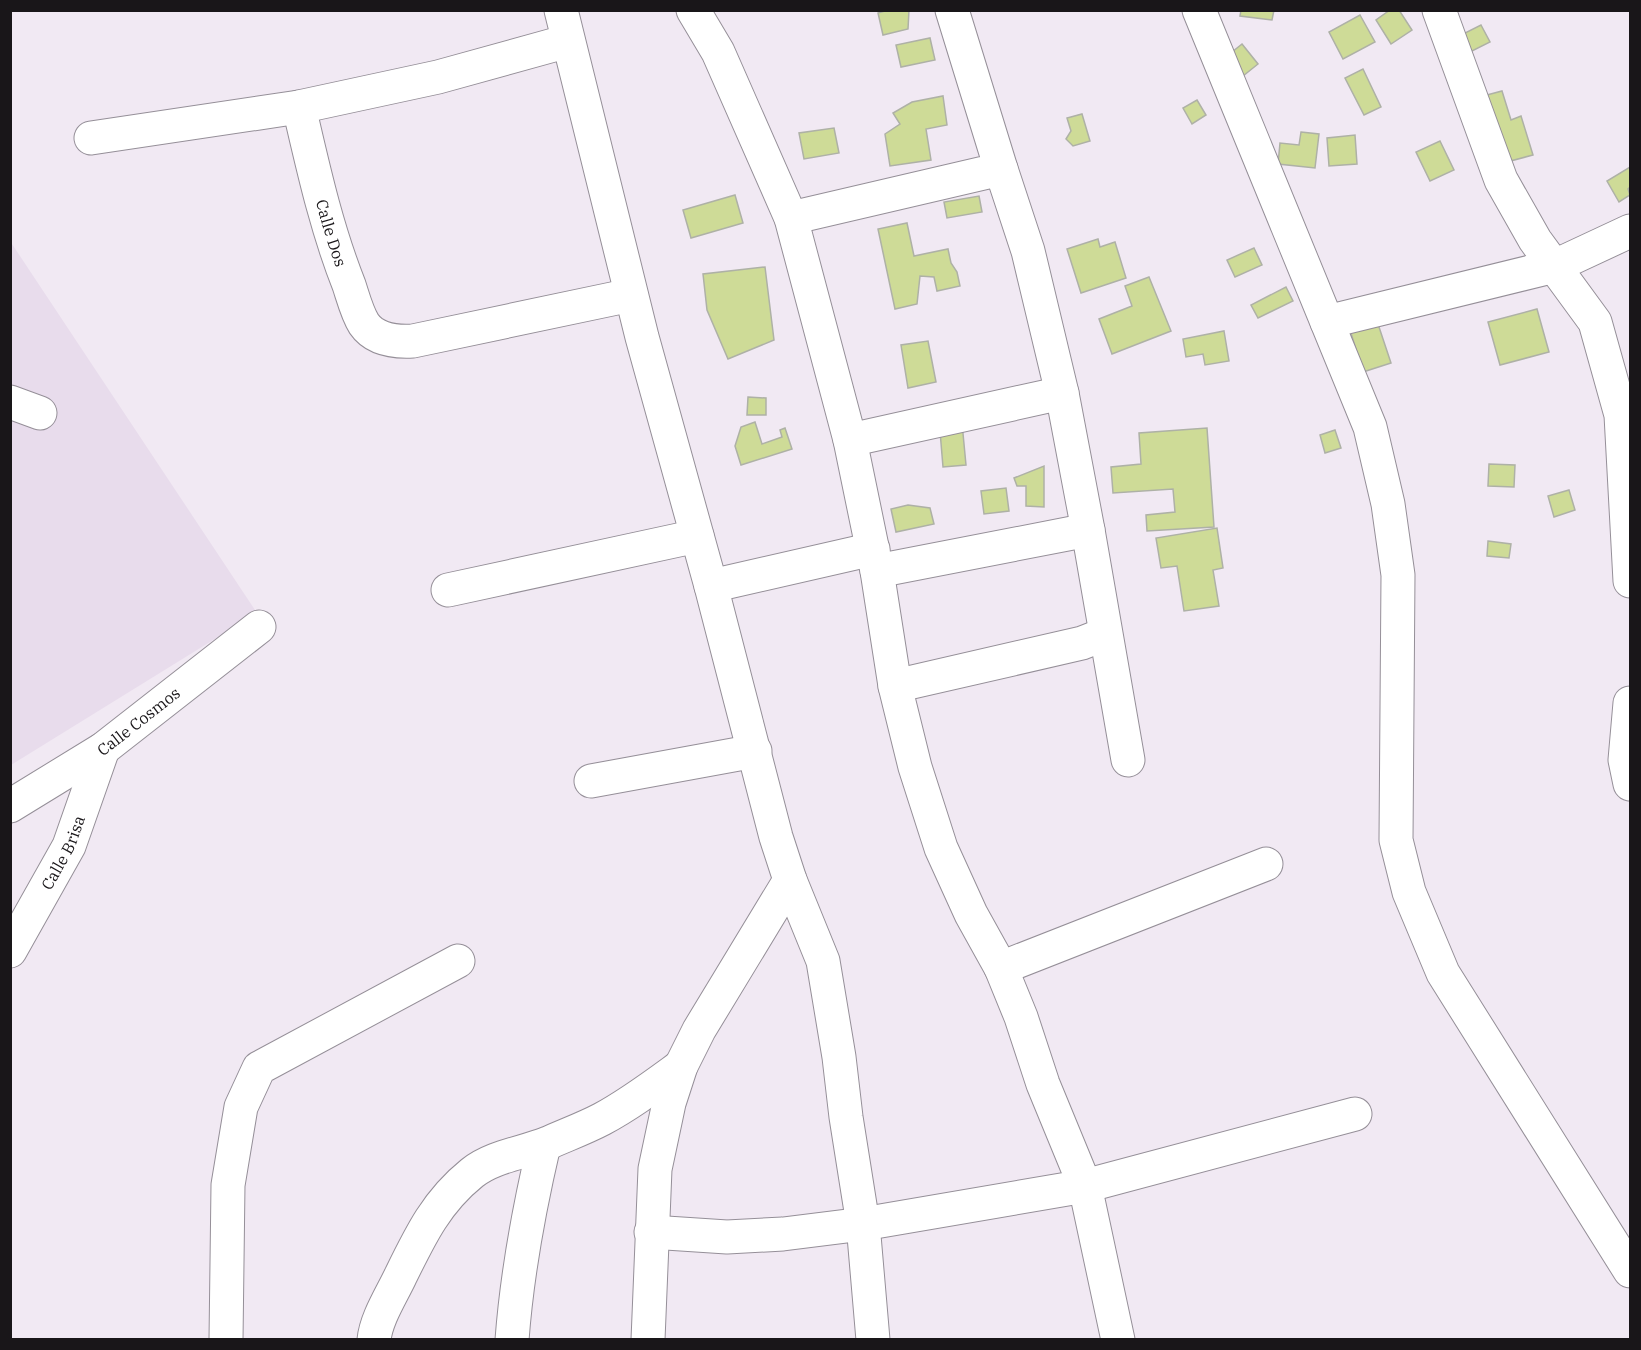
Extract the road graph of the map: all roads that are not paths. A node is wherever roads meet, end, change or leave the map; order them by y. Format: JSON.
{"nodes":[{"id":1,"x":693,"y":10,"type":"edge"},
{"id":2,"x":952,"y":10,"type":"edge"},
{"id":3,"x":1198,"y":10,"type":"edge"},
{"id":4,"x":1439,"y":10,"type":"edge"},
{"id":5,"x":565,"y":26,"type":"edge"},
{"id":6,"x":299,"y":108,"type":"junction"},
{"id":7,"x":91,"y":138,"type":"dead end"},
{"id":8,"x":1001,"y":169,"type":"junction"},
{"id":9,"x":790,"y":218,"type":"junction"},
{"id":10,"x":1630,"y":231,"type":"edge"},
{"id":11,"x":1554,"y":266,"type":"junction"},
{"id":12,"x":631,"y":295,"type":"junction"},
{"id":13,"x":1327,"y":322,"type":"junction"},
{"id":14,"x":1062,"y":393,"type":"junction"},
{"id":15,"x":850,"y":440,"type":"junction"},
{"id":16,"x":1088,"y":530,"type":"junction"},
{"id":17,"x":697,"y":536,"type":"junction"},
{"id":18,"x":875,"y":560,"type":"junction"},
{"id":19,"x":1630,"y":581,"type":"edge"},
{"id":20,"x":711,"y":585,"type":"junction"},
{"id":21,"x":448,"y":590,"type":"dead end"},
{"id":22,"x":259,"y":627,"type":"dead end"},
{"id":23,"x":1105,"y":634,"type":"junction"},
{"id":24,"x":895,"y":686,"type":"junction"},
{"id":25,"x":1630,"y":703,"type":"edge"},
{"id":26,"x":103,"y":749,"type":"junction"},
{"id":27,"x":754,"y":751,"type":"junction"},
{"id":28,"x":1128,"y":760,"type":"dead end"},
{"id":29,"x":1629,"y":768,"type":"edge"},
{"id":30,"x":591,"y":781,"type":"dead end"},
{"id":31,"x":10,"y":806,"type":"edge"},
{"id":32,"x":1266,"y":864,"type":"dead end"},
{"id":33,"x":790,"y":880,"type":"junction"},
{"id":34,"x":10,"y":951,"type":"edge"},
{"id":35,"x":459,"y":960,"type":"dead end"},
{"id":36,"x":1001,"y":968,"type":"junction"},
{"id":37,"x":681,"y":1066,"type":"junction"},
{"id":38,"x":1355,"y":1114,"type":"dead end"},
{"id":39,"x":544,"y":1145,"type":"junction"},
{"id":40,"x":1085,"y":1186,"type":"junction"},
{"id":41,"x":863,"y":1224,"type":"junction"},
{"id":42,"x":651,"y":1232,"type":"junction"},
{"id":43,"x":1630,"y":1271,"type":"edge"},
{"id":44,"x":226,"y":1340,"type":"edge"},
{"id":45,"x":374,"y":1340,"type":"edge"},
{"id":46,"x":512,"y":1340,"type":"edge"},
{"id":47,"x":648,"y":1340,"type":"edge"},
{"id":48,"x":873,"y":1340,"type":"edge"},
{"id":49,"x":1118,"y":1340,"type":"edge"}],
"edges":[{"from":1,"to":9,"type":"street"},
{"from":2,"to":8,"type":"street"},
{"from":3,"to":13,"type":"street"},
{"from":4,"to":11,"type":"street"},
{"from":5,"to":6,"type":"street"},
{"from":5,"to":12,"type":"street"},
{"from":6,"to":7,"type":"street"},
{"from":6,"to":12,"type":"street","name":"Calle Dos"},
{"from":8,"to":9,"type":"street"},
{"from":8,"to":14,"type":"street"},
{"from":9,"to":15,"type":"street"},
{"from":10,"to":11,"type":"street"},
{"from":11,"to":13,"type":"street"},
{"from":11,"to":19,"type":"street"},
{"from":12,"to":17,"type":"street"},
{"from":13,"to":43,"type":"street"},
{"from":14,"to":15,"type":"street"},
{"from":14,"to":16,"type":"street"},
{"from":15,"to":18,"type":"street"},
{"from":16,"to":18,"type":"street"},
{"from":16,"to":23,"type":"street"},
{"from":17,"to":20,"type":"street"},
{"from":17,"to":21,"type":"street"},
{"from":18,"to":20,"type":"street"},
{"from":18,"to":24,"type":"street"},
{"from":20,"to":27,"type":"street"},
{"from":22,"to":26,"type":"street","name":"Calle Cosmos"},
{"from":23,"to":24,"type":"street"},
{"from":23,"to":28,"type":"street"},
{"from":24,"to":36,"type":"street"},
{"from":25,"to":29,"type":"street"},
{"from":26,"to":31,"type":"street","name":"Calle Cosmos"},
{"from":26,"to":34,"type":"street","name":"Calle Brisa"},
{"from":27,"to":30,"type":"street"},
{"from":27,"to":33,"type":"street"},
{"from":32,"to":36,"type":"street"},
{"from":33,"to":37,"type":"street"},
{"from":33,"to":41,"type":"street"},
{"from":35,"to":44,"type":"street"},
{"from":36,"to":40,"type":"street"},
{"from":37,"to":39,"type":"street"},
{"from":37,"to":42,"type":"street"},
{"from":38,"to":40,"type":"street"},
{"from":39,"to":45,"type":"street"},
{"from":39,"to":46,"type":"street"},
{"from":40,"to":41,"type":"street"},
{"from":40,"to":49,"type":"street"},
{"from":41,"to":42,"type":"street"},
{"from":41,"to":48,"type":"street"},
{"from":42,"to":47,"type":"street"}]}
